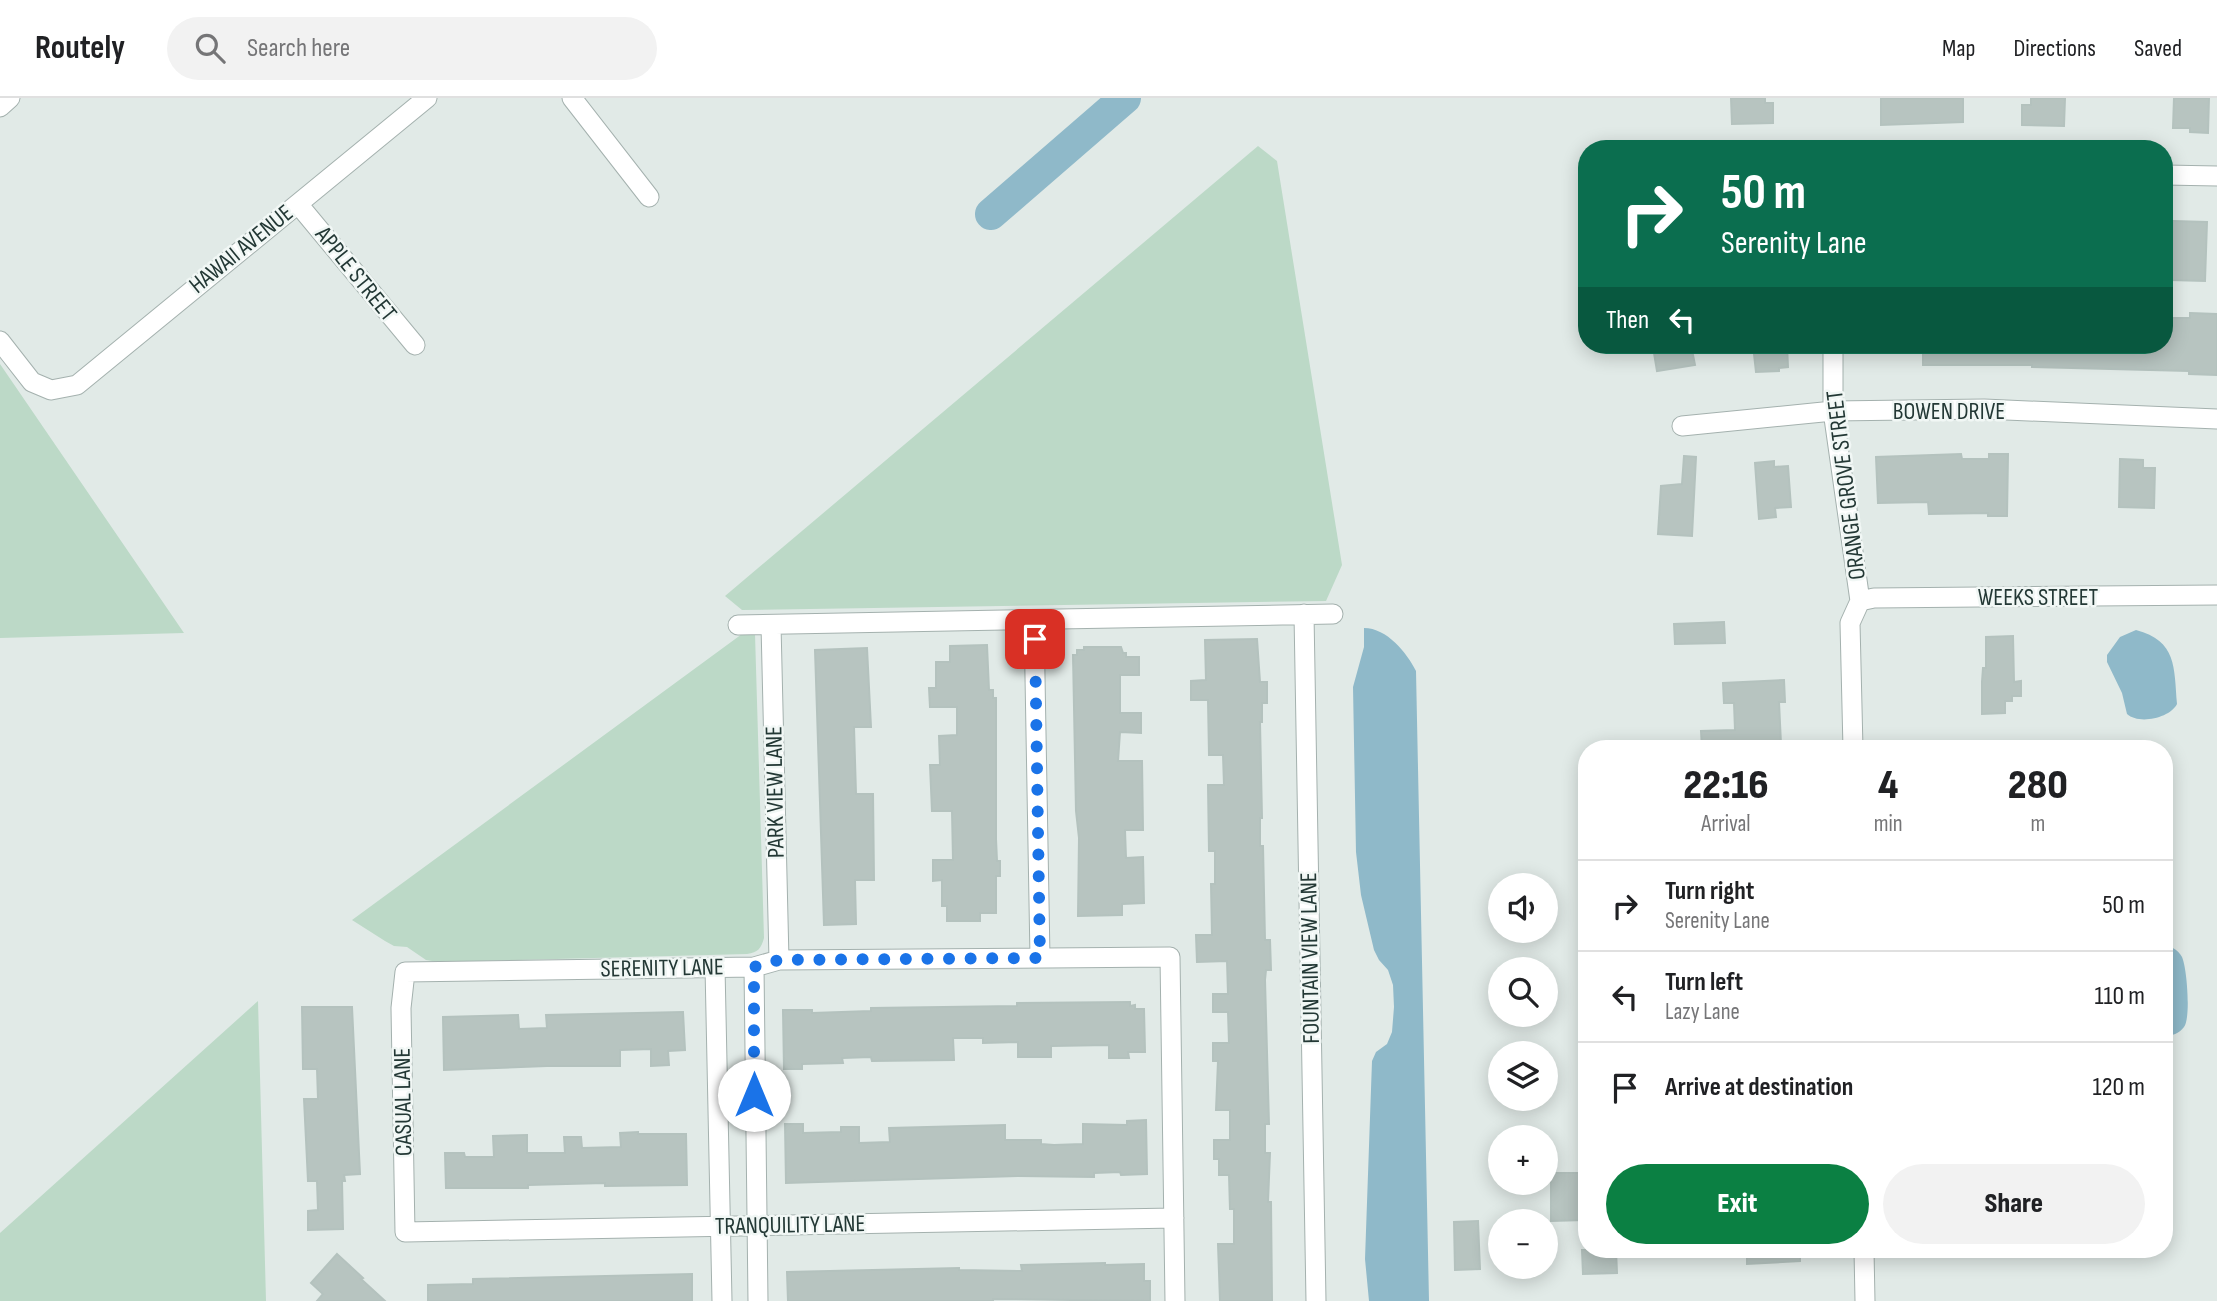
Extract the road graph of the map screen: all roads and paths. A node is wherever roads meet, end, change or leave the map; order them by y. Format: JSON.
{"nodes":[{"id":1,"x":10,"y":98,"type":"edge"},
{"id":2,"x":427,"y":98,"type":"edge"},
{"id":3,"x":572,"y":98,"type":"edge"},
{"id":4,"x":0,"y":107,"type":"edge"},
{"id":5,"x":2173,"y":176,"type":"edge"},
{"id":6,"x":2217,"y":176,"type":"edge"},
{"id":7,"x":649,"y":197,"type":"dead end"},
{"id":8,"x":298,"y":204,"type":"junction"},
{"id":9,"x":0,"y":341,"type":"edge"},
{"id":10,"x":415,"y":345,"type":"dead end"},
{"id":11,"x":1833,"y":354,"type":"edge"},
{"id":12,"x":1833,"y":411,"type":"junction"},
{"id":13,"x":2217,"y":419,"type":"edge"},
{"id":14,"x":1682,"y":426,"type":"dead end"},
{"id":15,"x":2217,"y":595,"type":"edge"},
{"id":16,"x":1860,"y":601,"type":"junction"},
{"id":17,"x":1304,"y":614,"type":"junction"},
{"id":18,"x":1334,"y":614,"type":"dead end"},
{"id":19,"x":1034,"y":620,"type":"junction"},
{"id":20,"x":738,"y":625,"type":"dead end"},
{"id":21,"x":771,"y":625,"type":"junction"},
{"id":22,"x":1853,"y":740,"type":"edge"},
{"id":23,"x":1040,"y":958,"type":"junction"},
{"id":24,"x":779,"y":960,"type":"junction"},
{"id":25,"x":715,"y":967,"type":"junction"},
{"id":26,"x":754,"y":967,"type":"junction"},
{"id":27,"x":405,"y":972,"type":"joint"},
{"id":28,"x":1174,"y":1218,"type":"junction"},
{"id":29,"x":721,"y":1226,"type":"junction"},
{"id":30,"x":757,"y":1226,"type":"junction"},
{"id":31,"x":405,"y":1232,"type":"joint"},
{"id":32,"x":1864,"y":1258,"type":"edge"},
{"id":33,"x":722,"y":1301,"type":"edge"},
{"id":34,"x":758,"y":1301,"type":"edge"},
{"id":35,"x":1175,"y":1301,"type":"edge"},
{"id":36,"x":1316,"y":1301,"type":"edge"},
{"id":37,"x":1865,"y":1301,"type":"edge"}],
"edges":[{"from":1,"to":4,"type":"street"},
{"from":2,"to":8,"type":"street","name":"HAWAII AVENUE"},
{"from":3,"to":7,"type":"street"},
{"from":5,"to":6,"type":"street"},
{"from":8,"to":9,"type":"street","name":"HAWAII AVENUE"},
{"from":8,"to":10,"type":"street","name":"APPLE STREET"},
{"from":11,"to":12,"type":"street","name":"ORANGE GROVE STREET"},
{"from":12,"to":13,"type":"street","name":"BOWEN DRIVE"},
{"from":12,"to":14,"type":"street","name":"BOWEN DRIVE"},
{"from":12,"to":16,"type":"street","name":"ORANGE GROVE STREET"},
{"from":15,"to":16,"type":"street","name":"WEEKS STREET"},
{"from":16,"to":22,"type":"street","name":"ORANGE GROVE STREET"},
{"from":17,"to":18,"type":"street"},
{"from":17,"to":19,"type":"street"},
{"from":17,"to":36,"type":"street","name":"FOUNTAIN VIEW LANE"},
{"from":19,"to":21,"type":"street"},
{"from":19,"to":23,"type":"street"},
{"from":20,"to":21,"type":"street"},
{"from":21,"to":24,"type":"street","name":"PARK VIEW LANE"},
{"from":23,"to":24,"type":"street","name":"SERENITY LANE"},
{"from":23,"to":28,"type":"street","name":"SERENITY LANE"},
{"from":24,"to":26,"type":"street","name":"SERENITY LANE"},
{"from":25,"to":26,"type":"street","name":"SERENITY LANE"},
{"from":25,"to":27,"type":"street","name":"SERENITY LANE"},
{"from":25,"to":29,"type":"street"},
{"from":26,"to":30,"type":"street"},
{"from":27,"to":31,"type":"street","name":"CASUAL LANE"},
{"from":28,"to":30,"type":"street","name":"TRANQUILITY LANE"},
{"from":28,"to":35,"type":"street"},
{"from":29,"to":30,"type":"street","name":"TRANQUILITY LANE"},
{"from":29,"to":31,"type":"street","name":"TRANQUILITY LANE"},
{"from":29,"to":33,"type":"street"},
{"from":30,"to":34,"type":"street"},
{"from":32,"to":37,"type":"street"}]}
